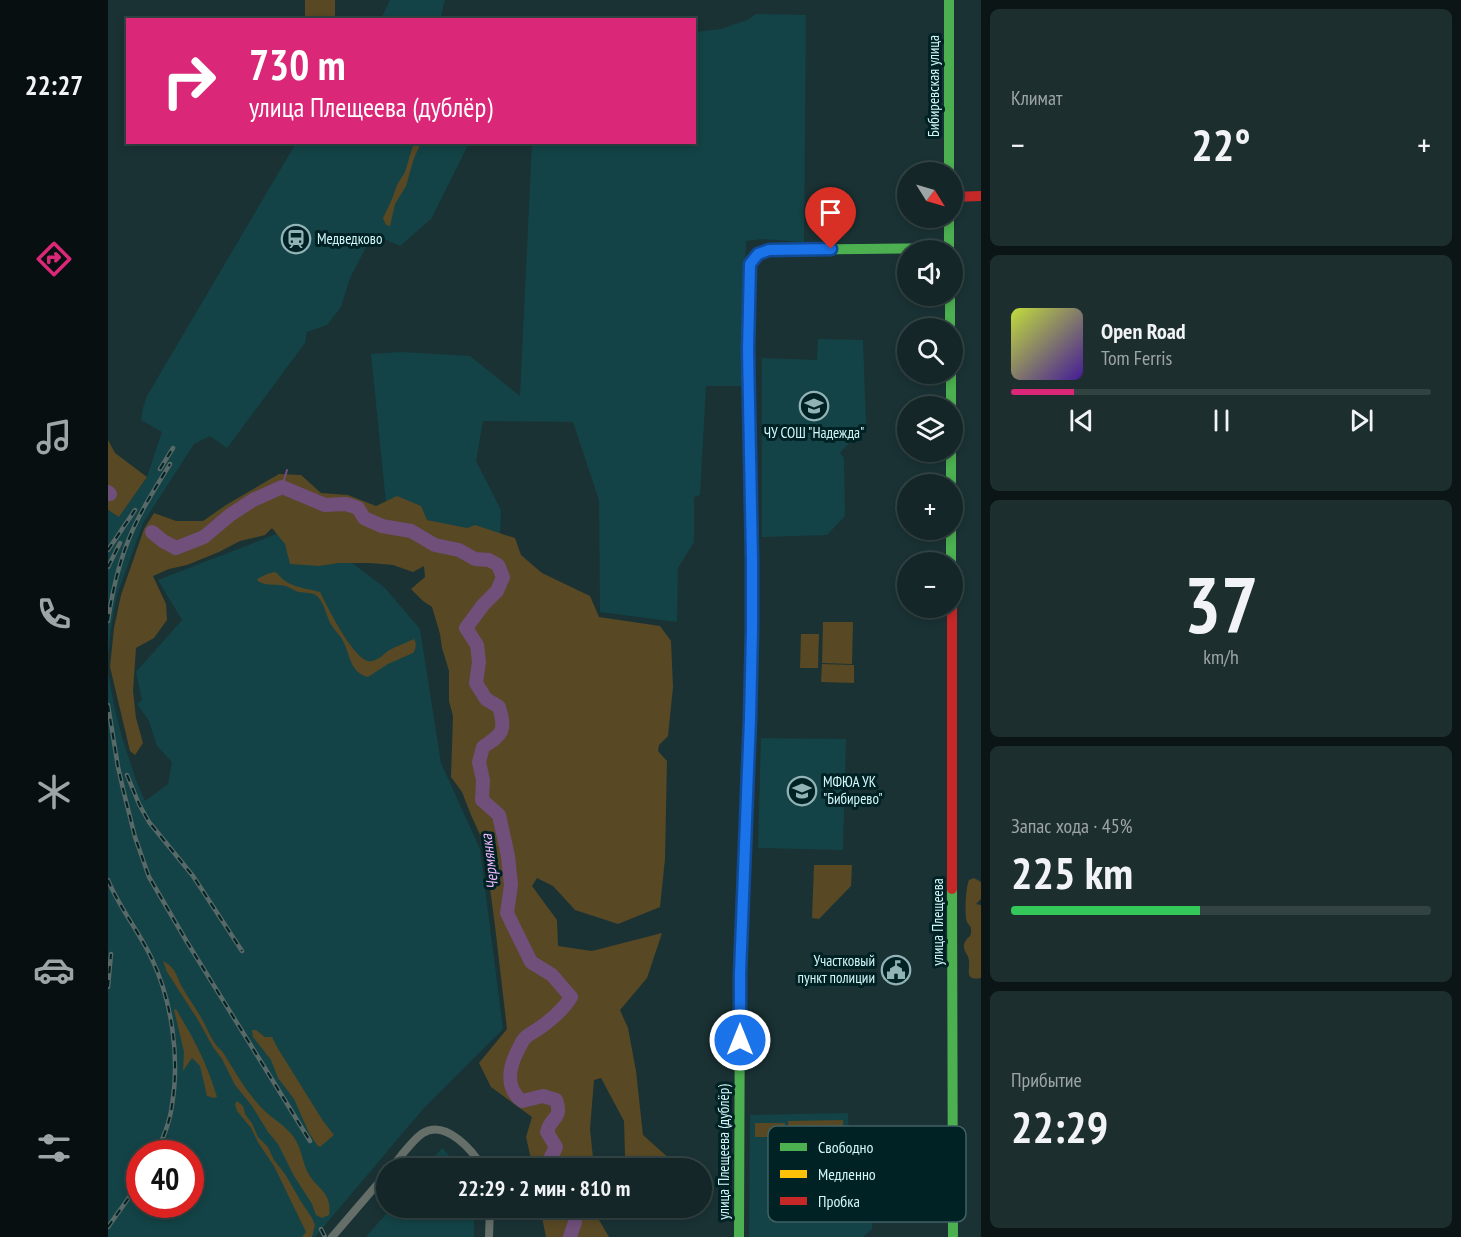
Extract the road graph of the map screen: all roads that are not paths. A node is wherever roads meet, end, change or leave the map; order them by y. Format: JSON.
{"nodes":[{"id":1,"x":949,"y":0,"type":"edge"},
{"id":2,"x":949,"y":162,"type":"edge"},
{"id":3,"x":981,"y":196,"type":"edge"},
{"id":4,"x":963,"y":197,"type":"edge"},
{"id":5,"x":897,"y":249,"type":"edge"},
{"id":6,"x":952,"y":618,"type":"edge"},
{"id":7,"x":953,"y":1126,"type":"edge"},
{"id":8,"x":400,"y":1158,"type":"edge"},
{"id":9,"x":476,"y":1158,"type":"edge"},
{"id":10,"x":376,"y":1186,"type":"edge"},
{"id":11,"x":490,"y":1218,"type":"edge"},
{"id":12,"x":953,"y":1222,"type":"edge"},
{"id":13,"x":332,"y":1237,"type":"edge"},
{"id":14,"x":489,"y":1237,"type":"edge"},
{"id":15,"x":739,"y":1237,"type":"edge"},
{"id":16,"x":953,"y":1237,"type":"edge"}],
"edges":[{"from":1,"to":2,"type":"street","name":"Бибиревская улица"},
{"from":3,"to":4,"type":"street"},
{"from":5,"to":15,"type":"street","name":"улица Плещеева (дублёр)"},
{"from":6,"to":7,"type":"street","name":"улица Плещеева"},
{"from":8,"to":9,"type":"street"},
{"from":10,"to":13,"type":"street"},
{"from":11,"to":14,"type":"street"},
{"from":12,"to":16,"type":"street","name":"улица Плещеева"}]}
